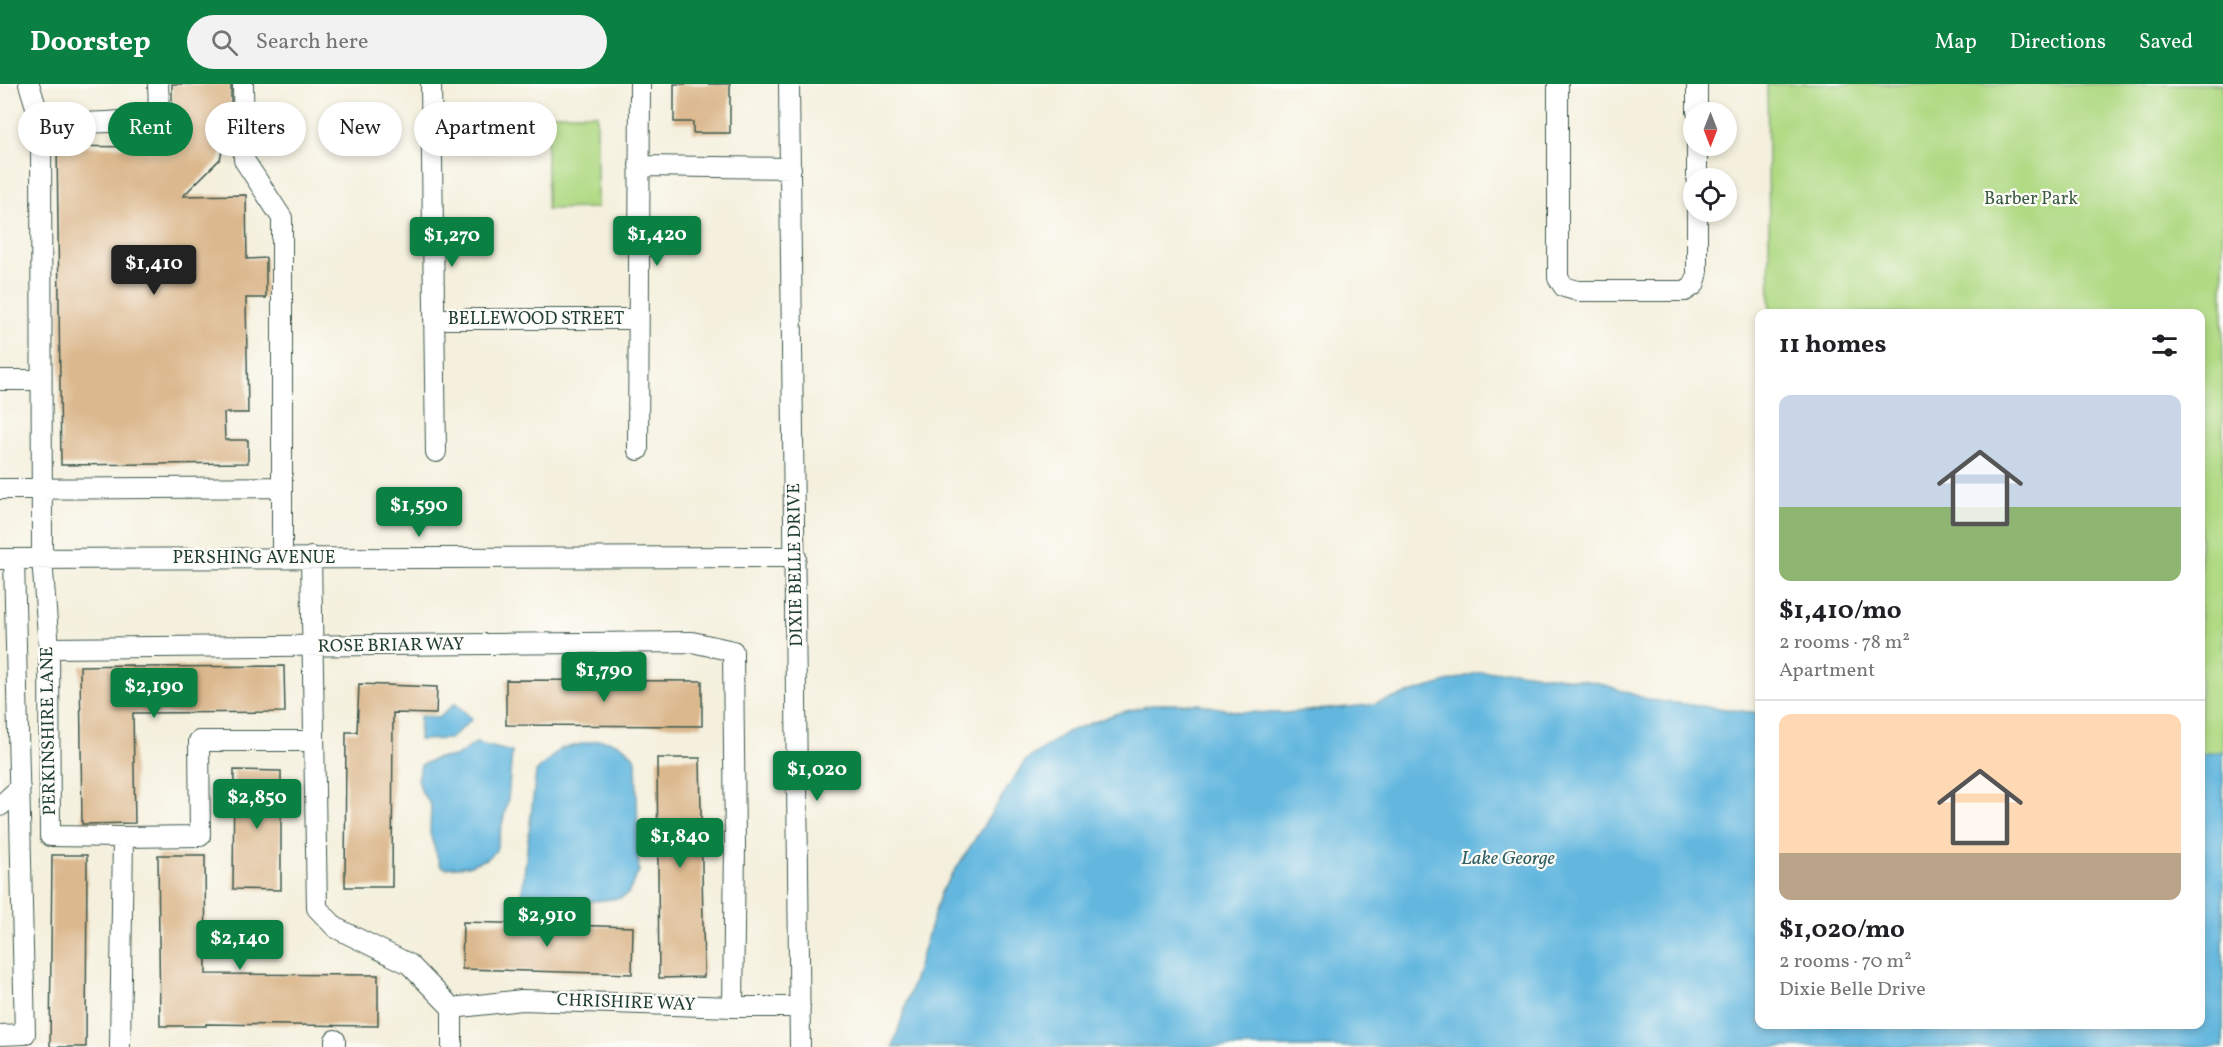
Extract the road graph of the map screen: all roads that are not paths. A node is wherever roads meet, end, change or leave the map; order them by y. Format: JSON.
{"nodes":[{"id":1,"x":29,"y":84,"type":"edge"},
{"id":2,"x":158,"y":84,"type":"edge"},
{"id":3,"x":243,"y":84,"type":"edge"},
{"id":4,"x":431,"y":84,"type":"edge"},
{"id":5,"x":640,"y":84,"type":"edge"},
{"id":6,"x":789,"y":84,"type":"edge"},
{"id":7,"x":1558,"y":84,"type":"edge"},
{"id":8,"x":1696,"y":84,"type":"edge"},
{"id":9,"x":35,"y":102,"type":"edge"},
{"id":10,"x":1696,"y":102,"type":"edge"},
{"id":11,"x":96,"y":122,"type":"edge"},
{"id":12,"x":41,"y":156,"type":"edge"},
{"id":13,"x":639,"y":166,"type":"junction"},
{"id":14,"x":791,"y":168,"type":"junction"},
{"id":15,"x":1696,"y":222,"type":"edge"},
{"id":16,"x":434,"y":319,"type":"junction"},
{"id":17,"x":638,"y":319,"type":"junction"},
{"id":18,"x":0,"y":380,"type":"edge"},
{"id":19,"x":41,"y":380,"type":"junction"},
{"id":20,"x":638,"y":450,"type":"dead end"},
{"id":21,"x":436,"y":452,"type":"dead end"},
{"id":22,"x":282,"y":487,"type":"junction"},
{"id":23,"x":0,"y":489,"type":"edge"},
{"id":24,"x":42,"y":489,"type":"junction"},
{"id":25,"x":282,"y":557,"type":"junction"},
{"id":26,"x":311,"y":557,"type":"junction"},
{"id":27,"x":796,"y":557,"type":"junction"},
{"id":28,"x":7,"y":559,"type":"edge"},
{"id":29,"x":42,"y":559,"type":"junction"},
{"id":30,"x":312,"y":646,"type":"junction"},
{"id":31,"x":49,"y":648,"type":"junction"},
{"id":32,"x":313,"y":741,"type":"junction"},
{"id":33,"x":20,"y":788,"type":"junction"},
{"id":34,"x":0,"y":806,"type":"edge"},
{"id":35,"x":123,"y":837,"type":"junction"},
{"id":36,"x":733,"y":1007,"type":"junction"},
{"id":37,"x":800,"y":1007,"type":"junction"},
{"id":38,"x":452,"y":1008,"type":"junction"},
{"id":39,"x":0,"y":1035,"type":"edge"},
{"id":40,"x":120,"y":1047,"type":"edge"},
{"id":41,"x":452,"y":1047,"type":"edge"},
{"id":42,"x":800,"y":1047,"type":"edge"}],
"edges":[{"from":1,"to":9,"type":"street","name":"PERKINSHIRE LANE"},
{"from":2,"to":11,"type":"street"},
{"from":3,"to":22,"type":"street"},
{"from":4,"to":16,"type":"street"},
{"from":5,"to":13,"type":"street"},
{"from":6,"to":14,"type":"street","name":"DIXIE BELLE DRIVE"},
{"from":7,"to":15,"type":"street"},
{"from":8,"to":10,"type":"street"},
{"from":12,"to":19,"type":"street","name":"PERKINSHIRE LANE"},
{"from":13,"to":14,"type":"street"},
{"from":13,"to":17,"type":"street"},
{"from":14,"to":27,"type":"street","name":"DIXIE BELLE DRIVE"},
{"from":16,"to":17,"type":"street","name":"BELLEWOOD STREET"},
{"from":16,"to":21,"type":"street"},
{"from":17,"to":20,"type":"street"},
{"from":18,"to":19,"type":"street"},
{"from":19,"to":24,"type":"street","name":"PERKINSHIRE LANE"},
{"from":22,"to":24,"type":"street"},
{"from":22,"to":25,"type":"street"},
{"from":23,"to":24,"type":"street"},
{"from":24,"to":29,"type":"street","name":"PERKINSHIRE LANE"},
{"from":25,"to":26,"type":"street","name":"PERSHING AVENUE"},
{"from":25,"to":29,"type":"street","name":"PERSHING AVENUE"},
{"from":26,"to":27,"type":"street","name":"PERSHING AVENUE"},
{"from":26,"to":30,"type":"street"},
{"from":27,"to":37,"type":"street","name":"DIXIE BELLE DRIVE"},
{"from":28,"to":29,"type":"street","name":"PERSHING AVENUE"},
{"from":28,"to":33,"type":"street"},
{"from":29,"to":31,"type":"street","name":"PERKINSHIRE LANE"},
{"from":30,"to":31,"type":"street","name":"ROSE BRIAR WAY"},
{"from":30,"to":32,"type":"street"},
{"from":30,"to":36,"type":"street","name":"ROSE BRIAR WAY"},
{"from":31,"to":35,"type":"street","name":"PERKINSHIRE LANE"},
{"from":32,"to":35,"type":"street"},
{"from":32,"to":38,"type":"street"},
{"from":33,"to":34,"type":"street"},
{"from":33,"to":39,"type":"street"},
{"from":35,"to":40,"type":"street"},
{"from":36,"to":37,"type":"street","name":"CHRISHIRE WAY"},
{"from":36,"to":38,"type":"street","name":"CHRISHIRE WAY"},
{"from":37,"to":42,"type":"street","name":"DIXIE BELLE DRIVE"},
{"from":38,"to":41,"type":"street"}]}
